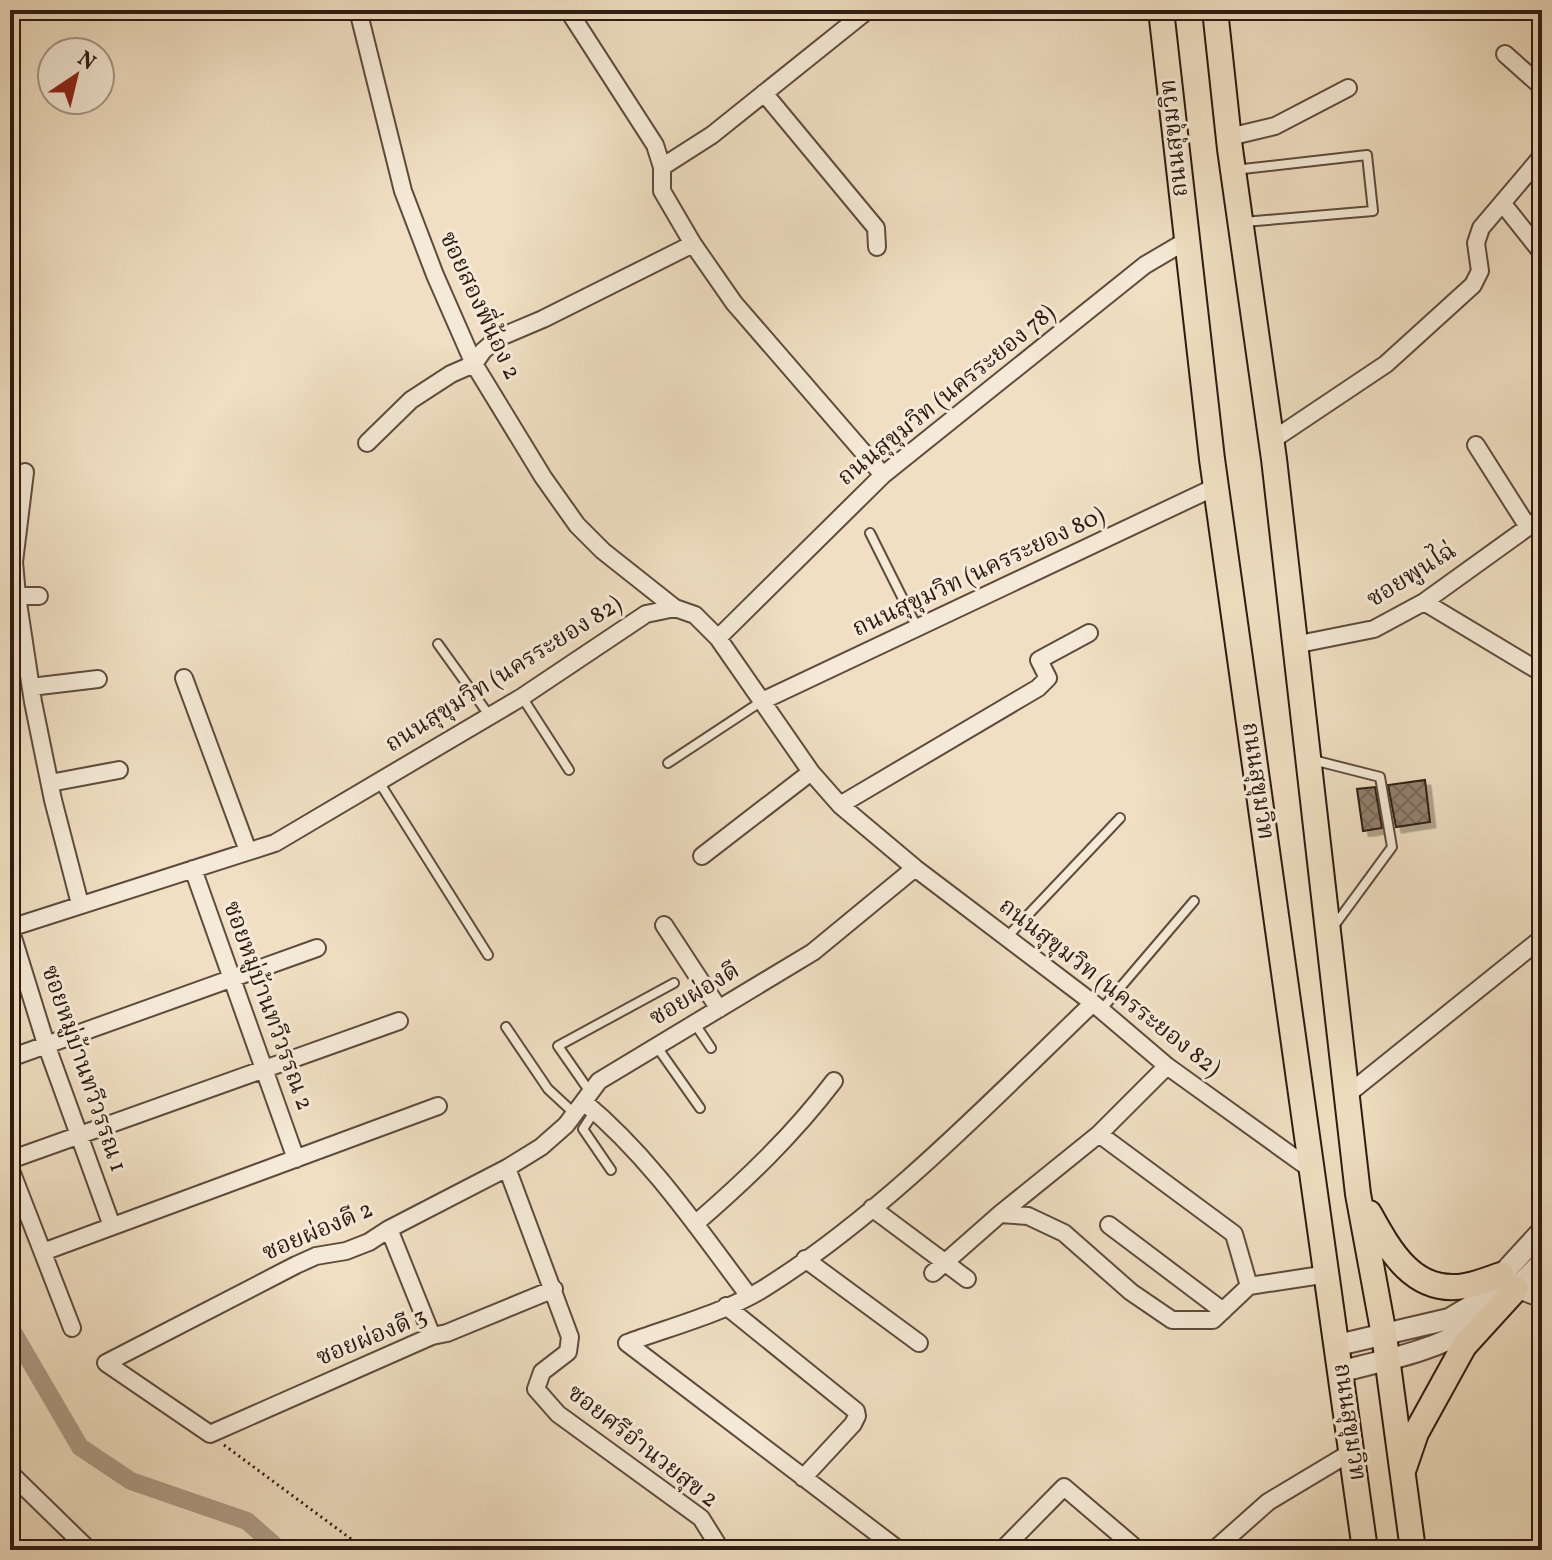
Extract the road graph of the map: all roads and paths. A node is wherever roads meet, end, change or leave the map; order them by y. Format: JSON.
{"nodes":[{"id":1,"x":358,"y":10,"type":"edge"},
{"id":2,"x":568,"y":10,"type":"edge"},
{"id":3,"x":868,"y":10,"type":"edge"},
{"id":4,"x":1161,"y":10,"type":"edge"},
{"id":5,"x":1215,"y":10,"type":"edge"},
{"id":6,"x":1505,"y":54,"type":"dead end"},
{"id":7,"x":1542,"y":87,"type":"edge"},
{"id":8,"x":1348,"y":88,"type":"dead end"},
{"id":9,"x":764,"y":93,"type":"junction"},
{"id":10,"x":1229,"y":137,"type":"junction"},
{"id":11,"x":1542,"y":156,"type":"edge"},
{"id":12,"x":662,"y":167,"type":"junction"},
{"id":13,"x":1233,"y":170,"type":"junction"},
{"id":14,"x":1503,"y":204,"type":"junction"},
{"id":15,"x":1241,"y":222,"type":"junction"},
{"id":16,"x":1186,"y":241,"type":"junction"},
{"id":17,"x":693,"y":244,"type":"junction"},
{"id":18,"x":877,"y":247,"type":"dead end"},
{"id":19,"x":1542,"y":253,"type":"edge"},
{"id":20,"x":474,"y":364,"type":"junction"},
{"id":21,"x":1271,"y":441,"type":"junction"},
{"id":22,"x":367,"y":443,"type":"dead end"},
{"id":23,"x":1476,"y":445,"type":"dead end"},
{"id":24,"x":25,"y":472,"type":"dead end"},
{"id":25,"x":883,"y":475,"type":"junction"},
{"id":26,"x":1215,"y":487,"type":"junction"},
{"id":27,"x":1535,"y":522,"type":"edge"},
{"id":28,"x":870,"y":533,"type":"dead end"},
{"id":29,"x":17,"y":596,"type":"junction"},
{"id":30,"x":39,"y":596,"type":"dead end"},
{"id":31,"x":1424,"y":602,"type":"junction"},
{"id":32,"x":675,"y":608,"type":"junction"},
{"id":33,"x":917,"y":628,"type":"junction"},
{"id":34,"x":1089,"y":633,"type":"dead end"},
{"id":35,"x":718,"y":638,"type":"junction"},
{"id":36,"x":438,"y":644,"type":"dead end"},
{"id":37,"x":1294,"y":645,"type":"junction"},
{"id":38,"x":1542,"y":673,"type":"edge"},
{"id":39,"x":184,"y":678,"type":"dead end"},
{"id":40,"x":98,"y":679,"type":"dead end"},
{"id":41,"x":31,"y":687,"type":"junction"},
{"id":42,"x":522,"y":697,"type":"junction"},
{"id":43,"x":762,"y":701,"type":"junction"},
{"id":44,"x":489,"y":715,"type":"junction"},
{"id":45,"x":1308,"y":758,"type":"junction"},
{"id":46,"x":668,"y":763,"type":"dead end"},
{"id":47,"x":119,"y":770,"type":"dead end"},
{"id":48,"x":569,"y":770,"type":"dead end"},
{"id":49,"x":811,"y":772,"type":"junction"},
{"id":50,"x":379,"y":782,"type":"junction"},
{"id":51,"x":50,"y":783,"type":"junction"},
{"id":52,"x":840,"y":805,"type":"junction"},
{"id":53,"x":1120,"y":818,"type":"dead end"},
{"id":54,"x":248,"y":851,"type":"junction"},
{"id":55,"x":702,"y":856,"type":"dead end"},
{"id":56,"x":915,"y":868,"type":"junction"},
{"id":57,"x":193,"y":869,"type":"junction"},
{"id":58,"x":1194,"y":901,"type":"dead end"},
{"id":59,"x":80,"y":904,"type":"junction"},
{"id":60,"x":664,"y":925,"type":"dead end"},
{"id":61,"x":10,"y":928,"type":"edge"},
{"id":62,"x":1329,"y":934,"type":"junction"},
{"id":63,"x":1007,"y":937,"type":"junction"},
{"id":64,"x":1542,"y":938,"type":"edge"},
{"id":65,"x":317,"y":948,"type":"dead end"},
{"id":66,"x":488,"y":955,"type":"dead end"},
{"id":67,"x":230,"y":979,"type":"junction"},
{"id":68,"x":674,"y":983,"type":"dead end"},
{"id":69,"x":1097,"y":1006,"type":"junction"},
{"id":70,"x":719,"y":1009,"type":"junction"},
{"id":71,"x":399,"y":1021,"type":"dead end"},
{"id":72,"x":694,"y":1023,"type":"junction"},
{"id":73,"x":506,"y":1027,"type":"dead end"},
{"id":74,"x":46,"y":1044,"type":"junction"},
{"id":75,"x":657,"y":1046,"type":"junction"},
{"id":76,"x":711,"y":1048,"type":"dead end"},
{"id":77,"x":10,"y":1058,"type":"edge"},
{"id":78,"x":1167,"y":1066,"type":"junction"},
{"id":79,"x":263,"y":1069,"type":"junction"},
{"id":80,"x":834,"y":1081,"type":"dead end"},
{"id":81,"x":1348,"y":1094,"type":"junction"},
{"id":82,"x":586,"y":1105,"type":"junction"},
{"id":83,"x":438,"y":1106,"type":"dead end"},
{"id":84,"x":700,"y":1108,"type":"dead end"},
{"id":85,"x":80,"y":1134,"type":"junction"},
{"id":86,"x":1099,"y":1134,"type":"junction"},
{"id":87,"x":296,"y":1159,"type":"junction"},
{"id":88,"x":10,"y":1160,"type":"edge"},
{"id":89,"x":10,"y":1168,"type":"edge"},
{"id":90,"x":507,"y":1168,"type":"junction"},
{"id":91,"x":611,"y":1170,"type":"dead end"},
{"id":92,"x":1313,"y":1171,"type":"junction"},
{"id":93,"x":1358,"y":1194,"type":"junction"},
{"id":94,"x":872,"y":1208,"type":"junction"},
{"id":95,"x":1000,"y":1214,"type":"junction"},
{"id":96,"x":695,"y":1224,"type":"junction"},
{"id":97,"x":1109,"y":1225,"type":"dead end"},
{"id":98,"x":112,"y":1226,"type":"junction"},
{"id":99,"x":389,"y":1229,"type":"junction"},
{"id":100,"x":1542,"y":1231,"type":"edge"},
{"id":101,"x":43,"y":1252,"type":"junction"},
{"id":102,"x":805,"y":1259,"type":"junction"},
{"id":103,"x":1542,"y":1262,"type":"edge"},
{"id":104,"x":939,"y":1268,"type":"junction"},
{"id":105,"x":1328,"y":1274,"type":"junction"},
{"id":106,"x":967,"y":1279,"type":"dead end"},
{"id":107,"x":1509,"y":1282,"type":"junction"},
{"id":108,"x":1249,"y":1286,"type":"junction"},
{"id":109,"x":554,"y":1289,"type":"junction"},
{"id":110,"x":749,"y":1296,"type":"junction"},
{"id":111,"x":1542,"y":1299,"type":"edge"},
{"id":112,"x":726,"y":1306,"type":"junction"},
{"id":113,"x":1223,"y":1311,"type":"junction"},
{"id":114,"x":72,"y":1328,"type":"dead end"},
{"id":115,"x":1384,"y":1335,"type":"junction"},
{"id":116,"x":432,"y":1336,"type":"junction"},
{"id":117,"x":919,"y":1343,"type":"dead end"},
{"id":118,"x":1338,"y":1345,"type":"junction"},
{"id":119,"x":1388,"y":1359,"type":"junction"},
{"id":120,"x":1342,"y":1371,"type":"junction"},
{"id":121,"x":210,"y":1434,"type":"junction"},
{"id":122,"x":1353,"y":1451,"type":"junction"},
{"id":123,"x":10,"y":1473,"type":"edge"},
{"id":124,"x":1401,"y":1475,"type":"junction"},
{"id":125,"x":803,"y":1478,"type":"junction"},
{"id":126,"x":89,"y":1550,"type":"edge"},
{"id":127,"x":366,"y":1550,"type":"edge"},
{"id":128,"x":721,"y":1550,"type":"edge"},
{"id":129,"x":899,"y":1550,"type":"edge"},
{"id":130,"x":1002,"y":1550,"type":"edge"},
{"id":131,"x":1138,"y":1550,"type":"edge"},
{"id":132,"x":1214,"y":1550,"type":"edge"},
{"id":133,"x":1365,"y":1550,"type":"edge"},
{"id":134,"x":1413,"y":1550,"type":"edge"}],
"edges":[{"from":1,"to":20,"type":"street","name":"ซอยสองพี่น้อง 2"},
{"from":2,"to":12,"type":"street"},
{"from":3,"to":9,"type":"street"},
{"from":4,"to":16,"type":"main road","name":"ถนนสุขุมวิท"},
{"from":5,"to":10,"type":"main road","name":"ถนนสุขุมวิท"},
{"from":6,"to":7,"type":"street"},
{"from":8,"to":10,"type":"street"},
{"from":9,"to":12,"type":"street"},
{"from":9,"to":18,"type":"street"},
{"from":10,"to":13,"type":"main road","name":"ถนนสุขุมวิท"},
{"from":11,"to":14,"type":"street"},
{"from":12,"to":17,"type":"street"},
{"from":13,"to":15,"type":"main road","name":"ถนนสุขุมวิท"},
{"from":13,"to":15,"type":"lane"},
{"from":14,"to":19,"type":"street"},
{"from":14,"to":21,"type":"street"},
{"from":15,"to":21,"type":"main road","name":"ถนนสุขุมวิท"},
{"from":16,"to":25,"type":"street","name":"ถนนสุขุมวิท (นครระยอง 78)"},
{"from":16,"to":26,"type":"main road","name":"ถนนสุขุมวิท"},
{"from":17,"to":20,"type":"street"},
{"from":17,"to":25,"type":"street"},
{"from":20,"to":22,"type":"street"},
{"from":20,"to":32,"type":"street","name":"ซอยสองพี่น้อง 2"},
{"from":21,"to":37,"type":"main road","name":"ถนนสุขุมวิท"},
{"from":23,"to":27,"type":"street"},
{"from":24,"to":29,"type":"street"},
{"from":25,"to":35,"type":"street","name":"ถนนสุขุมวิท (นครระยอง 78)"},
{"from":26,"to":33,"type":"street","name":"ถนนสุขุมวิท (นครระยอง 80)"},
{"from":26,"to":92,"type":"main road","name":"ถนนสุขุมวิท"},
{"from":27,"to":31,"type":"street","name":"ซอยพูนไฉ่"},
{"from":28,"to":33,"type":"lane"},
{"from":29,"to":30,"type":"street"},
{"from":29,"to":41,"type":"street"},
{"from":31,"to":37,"type":"street","name":"ซอยพูนไฉ่"},
{"from":31,"to":38,"type":"street"},
{"from":32,"to":35,"type":"street","name":"ถนนสุขุมวิท (นครระยอง 82)"},
{"from":32,"to":42,"type":"street","name":"ถนนสุขุมวิท (นครระยอง 82)"},
{"from":33,"to":43,"type":"street","name":"ถนนสุขุมวิท (นครระยอง 80)"},
{"from":34,"to":52,"type":"street"},
{"from":35,"to":43,"type":"street","name":"ถนนสุขุมวิท (นครระยอง 82)"},
{"from":36,"to":44,"type":"lane"},
{"from":37,"to":45,"type":"main road","name":"ถนนสุขุมวิท"},
{"from":39,"to":54,"type":"street"},
{"from":40,"to":41,"type":"street"},
{"from":41,"to":51,"type":"street"},
{"from":42,"to":44,"type":"street","name":"ถนนสุขุมวิท (นครระยอง 82)"},
{"from":42,"to":48,"type":"lane"},
{"from":43,"to":46,"type":"lane"},
{"from":43,"to":49,"type":"street","name":"ถนนสุขุมวิท (นครระยอง 82)"},
{"from":44,"to":50,"type":"street","name":"ถนนสุขุมวิท (นครระยอง 82)"},
{"from":45,"to":62,"type":"main road","name":"ถนนสุขุมวิท"},
{"from":45,"to":62,"type":"lane"},
{"from":47,"to":51,"type":"street"},
{"from":49,"to":52,"type":"street","name":"ถนนสุขุมวิท (นครระยอง 82)"},
{"from":49,"to":55,"type":"street"},
{"from":50,"to":54,"type":"street","name":"ถนนสุขุมวิท (นครระยอง 82)"},
{"from":50,"to":66,"type":"lane"},
{"from":51,"to":59,"type":"street"},
{"from":52,"to":56,"type":"street","name":"ถนนสุขุมวิท (นครระยอง 82)"},
{"from":53,"to":63,"type":"lane"},
{"from":54,"to":57,"type":"street","name":"ถนนสุขุมวิท (นครระยอง 82)"},
{"from":56,"to":63,"type":"street","name":"ถนนสุขุมวิท (นครระยอง 82)"},
{"from":56,"to":70,"type":"street","name":"ซอยผ่องดี"},
{"from":57,"to":59,"type":"street","name":"ถนนสุขุมวิท (นครระยอง 82)"},
{"from":57,"to":67,"type":"street","name":"ซอยหมู่บ้านทวีวรรณ 2"},
{"from":58,"to":69,"type":"lane"},
{"from":59,"to":61,"type":"street","name":"ถนนสุขุมวิท (นครระยอง 82)"},
{"from":60,"to":70,"type":"street"},
{"from":61,"to":74,"type":"street","name":"ซอยหมู่บ้านทวีวรรณ 1"},
{"from":62,"to":81,"type":"main road","name":"ถนนสุขุมวิท"},
{"from":63,"to":69,"type":"street","name":"ถนนสุขุมวิท (นครระยอง 82)"},
{"from":64,"to":81,"type":"street"},
{"from":65,"to":67,"type":"street"},
{"from":67,"to":74,"type":"street"},
{"from":67,"to":79,"type":"street","name":"ซอยหมู่บ้านทวีวรรณ 2"},
{"from":68,"to":82,"type":"lane"},
{"from":69,"to":78,"type":"street","name":"ถนนสุขุมวิท (นครระยอง 82)"},
{"from":69,"to":94,"type":"street"},
{"from":70,"to":72,"type":"street","name":"ซอยผ่องดี"},
{"from":71,"to":79,"type":"street"},
{"from":72,"to":75,"type":"street","name":"ซอยผ่องดี"},
{"from":72,"to":76,"type":"lane"},
{"from":73,"to":82,"type":"lane"},
{"from":74,"to":77,"type":"street"},
{"from":74,"to":85,"type":"street","name":"ซอยหมู่บ้านทวีวรรณ 1"},
{"from":75,"to":82,"type":"street","name":"ซอยผ่องดี"},
{"from":75,"to":84,"type":"lane"},
{"from":78,"to":86,"type":"street"},
{"from":78,"to":92,"type":"street","name":"ถนนสุขุมวิท (นครระยอง 82)"},
{"from":79,"to":85,"type":"street"},
{"from":79,"to":87,"type":"street","name":"ซอยหมู่บ้านทวีวรรณ 2"},
{"from":80,"to":96,"type":"street"},
{"from":81,"to":93,"type":"main road","name":"ถนนสุขุมวิท"},
{"from":82,"to":90,"type":"street","name":"ซอยผ่องดี"},
{"from":82,"to":91,"type":"lane"},
{"from":82,"to":96,"type":"street"},
{"from":83,"to":87,"type":"street"},
{"from":85,"to":88,"type":"street"},
{"from":85,"to":98,"type":"street","name":"ซอยหมู่บ้านทวีวรรณ 1"},
{"from":86,"to":95,"type":"street"},
{"from":86,"to":108,"type":"street"},
{"from":87,"to":98,"type":"street"},
{"from":89,"to":101,"type":"street"},
{"from":90,"to":99,"type":"street","name":"ซอยผ่องดี 2"},
{"from":90,"to":109,"type":"street","name":"ซอยศรีอำนวยสุข 2"},
{"from":92,"to":105,"type":"main road","name":"ถนนสุขุมวิท"},
{"from":93,"to":107,"type":"main road"},
{"from":93,"to":115,"type":"main road","name":"ถนนสุขุมวิท"},
{"from":94,"to":102,"type":"street"},
{"from":94,"to":104,"type":"street"},
{"from":95,"to":104,"type":"street"},
{"from":95,"to":113,"type":"street"},
{"from":96,"to":110,"type":"street"},
{"from":97,"to":113,"type":"street"},
{"from":98,"to":101,"type":"street"},
{"from":99,"to":116,"type":"street"},
{"from":99,"to":121,"type":"street","name":"ซอยผ่องดี 2"},
{"from":100,"to":107,"type":"street"},
{"from":101,"to":114,"type":"street"},
{"from":102,"to":110,"type":"street"},
{"from":102,"to":117,"type":"street"},
{"from":103,"to":107,"type":"street"},
{"from":104,"to":106,"type":"street"},
{"from":105,"to":108,"type":"street"},
{"from":105,"to":118,"type":"main road","name":"ถนนสุขุมวิท"},
{"from":107,"to":111,"type":"street"},
{"from":107,"to":115,"type":"street"},
{"from":107,"to":119,"type":"street"},
{"from":107,"to":124,"type":"main road"},
{"from":108,"to":113,"type":"street"},
{"from":109,"to":116,"type":"street","name":"ซอยผ่องดี 3"},
{"from":109,"to":128,"type":"street","name":"ซอยศรีอำนวยสุข 2"},
{"from":110,"to":112,"type":"street"},
{"from":112,"to":125,"type":"street"},
{"from":112,"to":125,"type":"street"},
{"from":115,"to":118,"type":"street"},
{"from":115,"to":119,"type":"main road","name":"ถนนสุขุมวิท"},
{"from":116,"to":121,"type":"street","name":"ซอยผ่องดี 3"},
{"from":118,"to":120,"type":"main road","name":"ถนนสุขุมวิท"},
{"from":119,"to":120,"type":"street"},
{"from":119,"to":124,"type":"main road","name":"ถนนสุขุมวิท"},
{"from":120,"to":122,"type":"main road","name":"ถนนสุขุมวิท"},
{"from":121,"to":127,"type":"path"},
{"from":122,"to":132,"type":"street"},
{"from":122,"to":133,"type":"main road","name":"ถนนสุขุมวิท"},
{"from":123,"to":126,"type":"street"},
{"from":124,"to":134,"type":"main road","name":"ถนนสุขุมวิท"},
{"from":125,"to":129,"type":"street"},
{"from":130,"to":131,"type":"street"}]}
